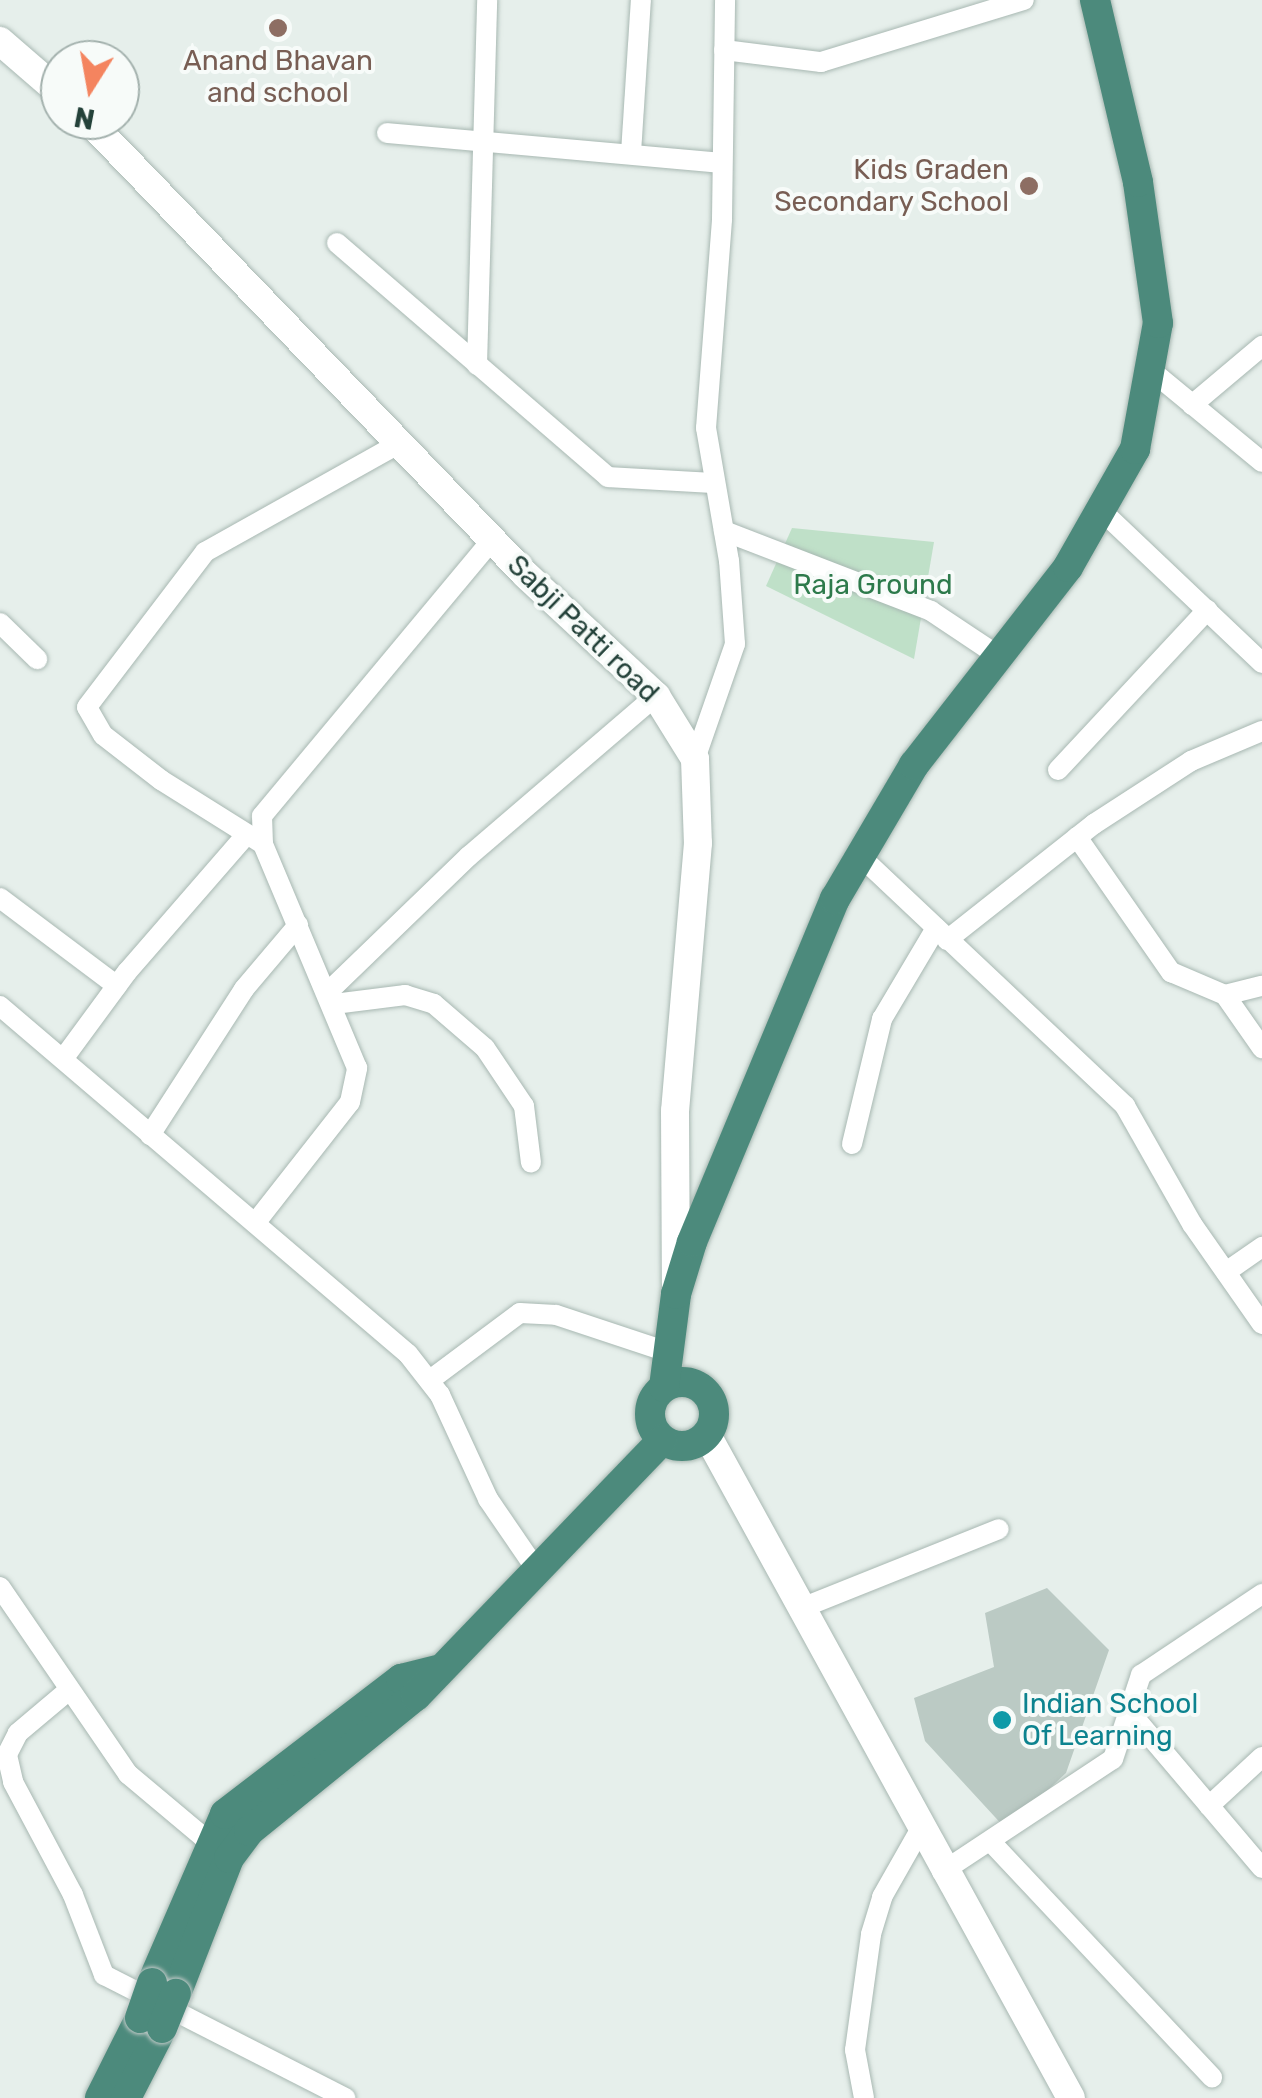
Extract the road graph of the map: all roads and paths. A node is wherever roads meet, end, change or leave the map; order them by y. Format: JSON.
{"nodes":[{"id":1,"x":487,"y":0,"type":"edge"},
{"id":2,"x":641,"y":0,"type":"edge"},
{"id":3,"x":724,"y":0,"type":"edge"},
{"id":4,"x":1024,"y":0,"type":"edge"},
{"id":5,"x":1094,"y":0,"type":"edge"},
{"id":6,"x":0,"y":40,"type":"edge"},
{"id":7,"x":724,"y":50,"type":"junction"},
{"id":8,"x":40,"y":75,"type":"edge"},
{"id":9,"x":388,"y":132,"type":"dead end"},
{"id":10,"x":486,"y":138,"type":"junction"},
{"id":11,"x":107,"y":140,"type":"edge"},
{"id":12,"x":632,"y":153,"type":"junction"},
{"id":13,"x":721,"y":163,"type":"junction"},
{"id":14,"x":337,"y":244,"type":"dead end"},
{"id":15,"x":1262,"y":346,"type":"edge"},
{"id":16,"x":476,"y":365,"type":"junction"},
{"id":17,"x":1152,"y":372,"type":"junction"},
{"id":18,"x":1192,"y":405,"type":"junction"},
{"id":19,"x":400,"y":443,"type":"junction"},
{"id":20,"x":1262,"y":462,"type":"edge"},
{"id":21,"x":712,"y":483,"type":"junction"},
{"id":22,"x":1104,"y":513,"type":"junction"},
{"id":23,"x":724,"y":532,"type":"junction"},
{"id":24,"x":492,"y":540,"type":"junction"},
{"id":25,"x":1207,"y":610,"type":"junction"},
{"id":26,"x":0,"y":623,"type":"edge"},
{"id":27,"x":1000,"y":657,"type":"junction"},
{"id":28,"x":37,"y":659,"type":"dead end"},
{"id":29,"x":1262,"y":663,"type":"edge"},
{"id":30,"x":656,"y":696,"type":"junction"},
{"id":31,"x":1262,"y":731,"type":"edge"},
{"id":32,"x":695,"y":760,"type":"junction"},
{"id":33,"x":1058,"y":770,"type":"dead end"},
{"id":34,"x":1077,"y":837,"type":"junction"},
{"id":35,"x":254,"y":840,"type":"junction"},
{"id":36,"x":859,"y":855,"type":"junction"},
{"id":37,"x":0,"y":898,"type":"edge"},
{"id":38,"x":298,"y":925,"type":"junction"},
{"id":39,"x":942,"y":934,"type":"junction"},
{"id":40,"x":117,"y":986,"type":"junction"},
{"id":41,"x":1262,"y":986,"type":"edge"},
{"id":42,"x":1225,"y":995,"type":"junction"},
{"id":43,"x":331,"y":998,"type":"junction"},
{"id":44,"x":0,"y":1006,"type":"edge"},
{"id":45,"x":1262,"y":1048,"type":"edge"},
{"id":46,"x":63,"y":1059,"type":"junction"},
{"id":47,"x":150,"y":1135,"type":"junction"},
{"id":48,"x":852,"y":1144,"type":"dead end"},
{"id":49,"x":531,"y":1163,"type":"dead end"},
{"id":50,"x":256,"y":1222,"type":"junction"},
{"id":51,"x":1262,"y":1247,"type":"edge"},
{"id":52,"x":1226,"y":1272,"type":"junction"},
{"id":53,"x":676,"y":1294,"type":"junction"},
{"id":54,"x":1262,"y":1324,"type":"edge"},
{"id":55,"x":668,"y":1352,"type":"junction"},
{"id":56,"x":430,"y":1380,"type":"junction"},
{"id":57,"x":664,"y":1387,"type":"junction"},
{"id":58,"x":707,"y":1435,"type":"junction"},
{"id":59,"x":662,"y":1440,"type":"junction"},
{"id":60,"x":999,"y":1529,"type":"dead end"},
{"id":61,"x":538,"y":1572,"type":"junction"},
{"id":62,"x":0,"y":1587,"type":"edge"},
{"id":63,"x":1262,"y":1594,"type":"edge"},
{"id":64,"x":799,"y":1609,"type":"junction"},
{"id":65,"x":69,"y":1690,"type":"junction"},
{"id":66,"x":1128,"y":1710,"type":"junction"},
{"id":67,"x":1262,"y":1757,"type":"edge"},
{"id":68,"x":1210,"y":1806,"type":"junction"},
{"id":69,"x":920,"y":1830,"type":"junction"},
{"id":70,"x":991,"y":1842,"type":"junction"},
{"id":71,"x":218,"y":1850,"type":"junction"},
{"id":72,"x":1262,"y":1868,"type":"edge"},
{"id":73,"x":942,"y":1872,"type":"junction"},
{"id":74,"x":151,"y":2023,"type":"junction"},
{"id":75,"x":1212,"y":2077,"type":"dead end"},
{"id":76,"x":100,"y":2098,"type":"edge"},
{"id":77,"x":126,"y":2098,"type":"edge"},
{"id":78,"x":345,"y":2098,"type":"edge"},
{"id":79,"x":864,"y":2098,"type":"edge"},
{"id":80,"x":1071,"y":2098,"type":"edge"}],
"edges":[{"from":1,"to":10,"type":"street"},
{"from":2,"to":12,"type":"street"},
{"from":3,"to":7,"type":"street"},
{"from":4,"to":7,"type":"street"},
{"from":5,"to":17,"type":"highway"},
{"from":6,"to":8,"type":"main road"},
{"from":7,"to":13,"type":"street"},
{"from":9,"to":10,"type":"street"},
{"from":10,"to":12,"type":"street"},
{"from":10,"to":16,"type":"street"},
{"from":11,"to":19,"type":"main road","name":"Sabji Patti road"},
{"from":12,"to":13,"type":"street"},
{"from":13,"to":21,"type":"street"},
{"from":14,"to":16,"type":"street"},
{"from":15,"to":18,"type":"street"},
{"from":16,"to":21,"type":"street"},
{"from":17,"to":18,"type":"street"},
{"from":17,"to":22,"type":"highway"},
{"from":18,"to":20,"type":"street"},
{"from":19,"to":24,"type":"main road","name":"Sabji Patti road"},
{"from":19,"to":35,"type":"street"},
{"from":21,"to":23,"type":"street"},
{"from":22,"to":25,"type":"street"},
{"from":22,"to":27,"type":"highway"},
{"from":23,"to":27,"type":"street"},
{"from":23,"to":32,"type":"street"},
{"from":24,"to":30,"type":"main road","name":"Sabji Patti road"},
{"from":24,"to":35,"type":"street"},
{"from":25,"to":29,"type":"street"},
{"from":25,"to":33,"type":"street"},
{"from":26,"to":28,"type":"street"},
{"from":27,"to":36,"type":"highway"},
{"from":30,"to":32,"type":"main road","name":"Sabji Patti road"},
{"from":30,"to":43,"type":"street"},
{"from":31,"to":34,"type":"street"},
{"from":32,"to":53,"type":"main road","name":"Sabji Patti road"},
{"from":34,"to":39,"type":"street"},
{"from":34,"to":42,"type":"street"},
{"from":35,"to":38,"type":"street"},
{"from":35,"to":40,"type":"street"},
{"from":36,"to":39,"type":"street"},
{"from":36,"to":53,"type":"highway"},
{"from":37,"to":40,"type":"street"},
{"from":38,"to":43,"type":"street"},
{"from":38,"to":47,"type":"street"},
{"from":39,"to":48,"type":"street"},
{"from":39,"to":52,"type":"street"},
{"from":40,"to":46,"type":"street"},
{"from":41,"to":42,"type":"street"},
{"from":42,"to":45,"type":"street"},
{"from":43,"to":49,"type":"street"},
{"from":43,"to":50,"type":"street"},
{"from":44,"to":46,"type":"street"},
{"from":46,"to":47,"type":"street"},
{"from":47,"to":50,"type":"street"},
{"from":50,"to":56,"type":"street"},
{"from":51,"to":52,"type":"street"},
{"from":52,"to":54,"type":"street"},
{"from":53,"to":55,"type":"highway"},
{"from":55,"to":56,"type":"street"},
{"from":55,"to":57,"type":"highway"},
{"from":56,"to":61,"type":"street"},
{"from":57,"to":58,"type":"highway"},
{"from":57,"to":59,"type":"highway"},
{"from":58,"to":59,"type":"highway"},
{"from":58,"to":64,"type":"main road"},
{"from":59,"to":61,"type":"highway"},
{"from":60,"to":64,"type":"street"},
{"from":61,"to":71,"type":"highway"},
{"from":62,"to":65,"type":"street"},
{"from":63,"to":66,"type":"street"},
{"from":64,"to":69,"type":"main road"},
{"from":65,"to":71,"type":"street"},
{"from":65,"to":78,"type":"street"},
{"from":66,"to":68,"type":"street"},
{"from":66,"to":70,"type":"street"},
{"from":67,"to":68,"type":"street"},
{"from":68,"to":72,"type":"street"},
{"from":69,"to":73,"type":"main road"},
{"from":69,"to":79,"type":"street"},
{"from":70,"to":73,"type":"street"},
{"from":70,"to":75,"type":"street"},
{"from":71,"to":74,"type":"highway","bridge":true},
{"from":73,"to":80,"type":"main road"},
{"from":74,"to":76,"type":"highway"},
{"from":74,"to":77,"type":"highway"}]}
